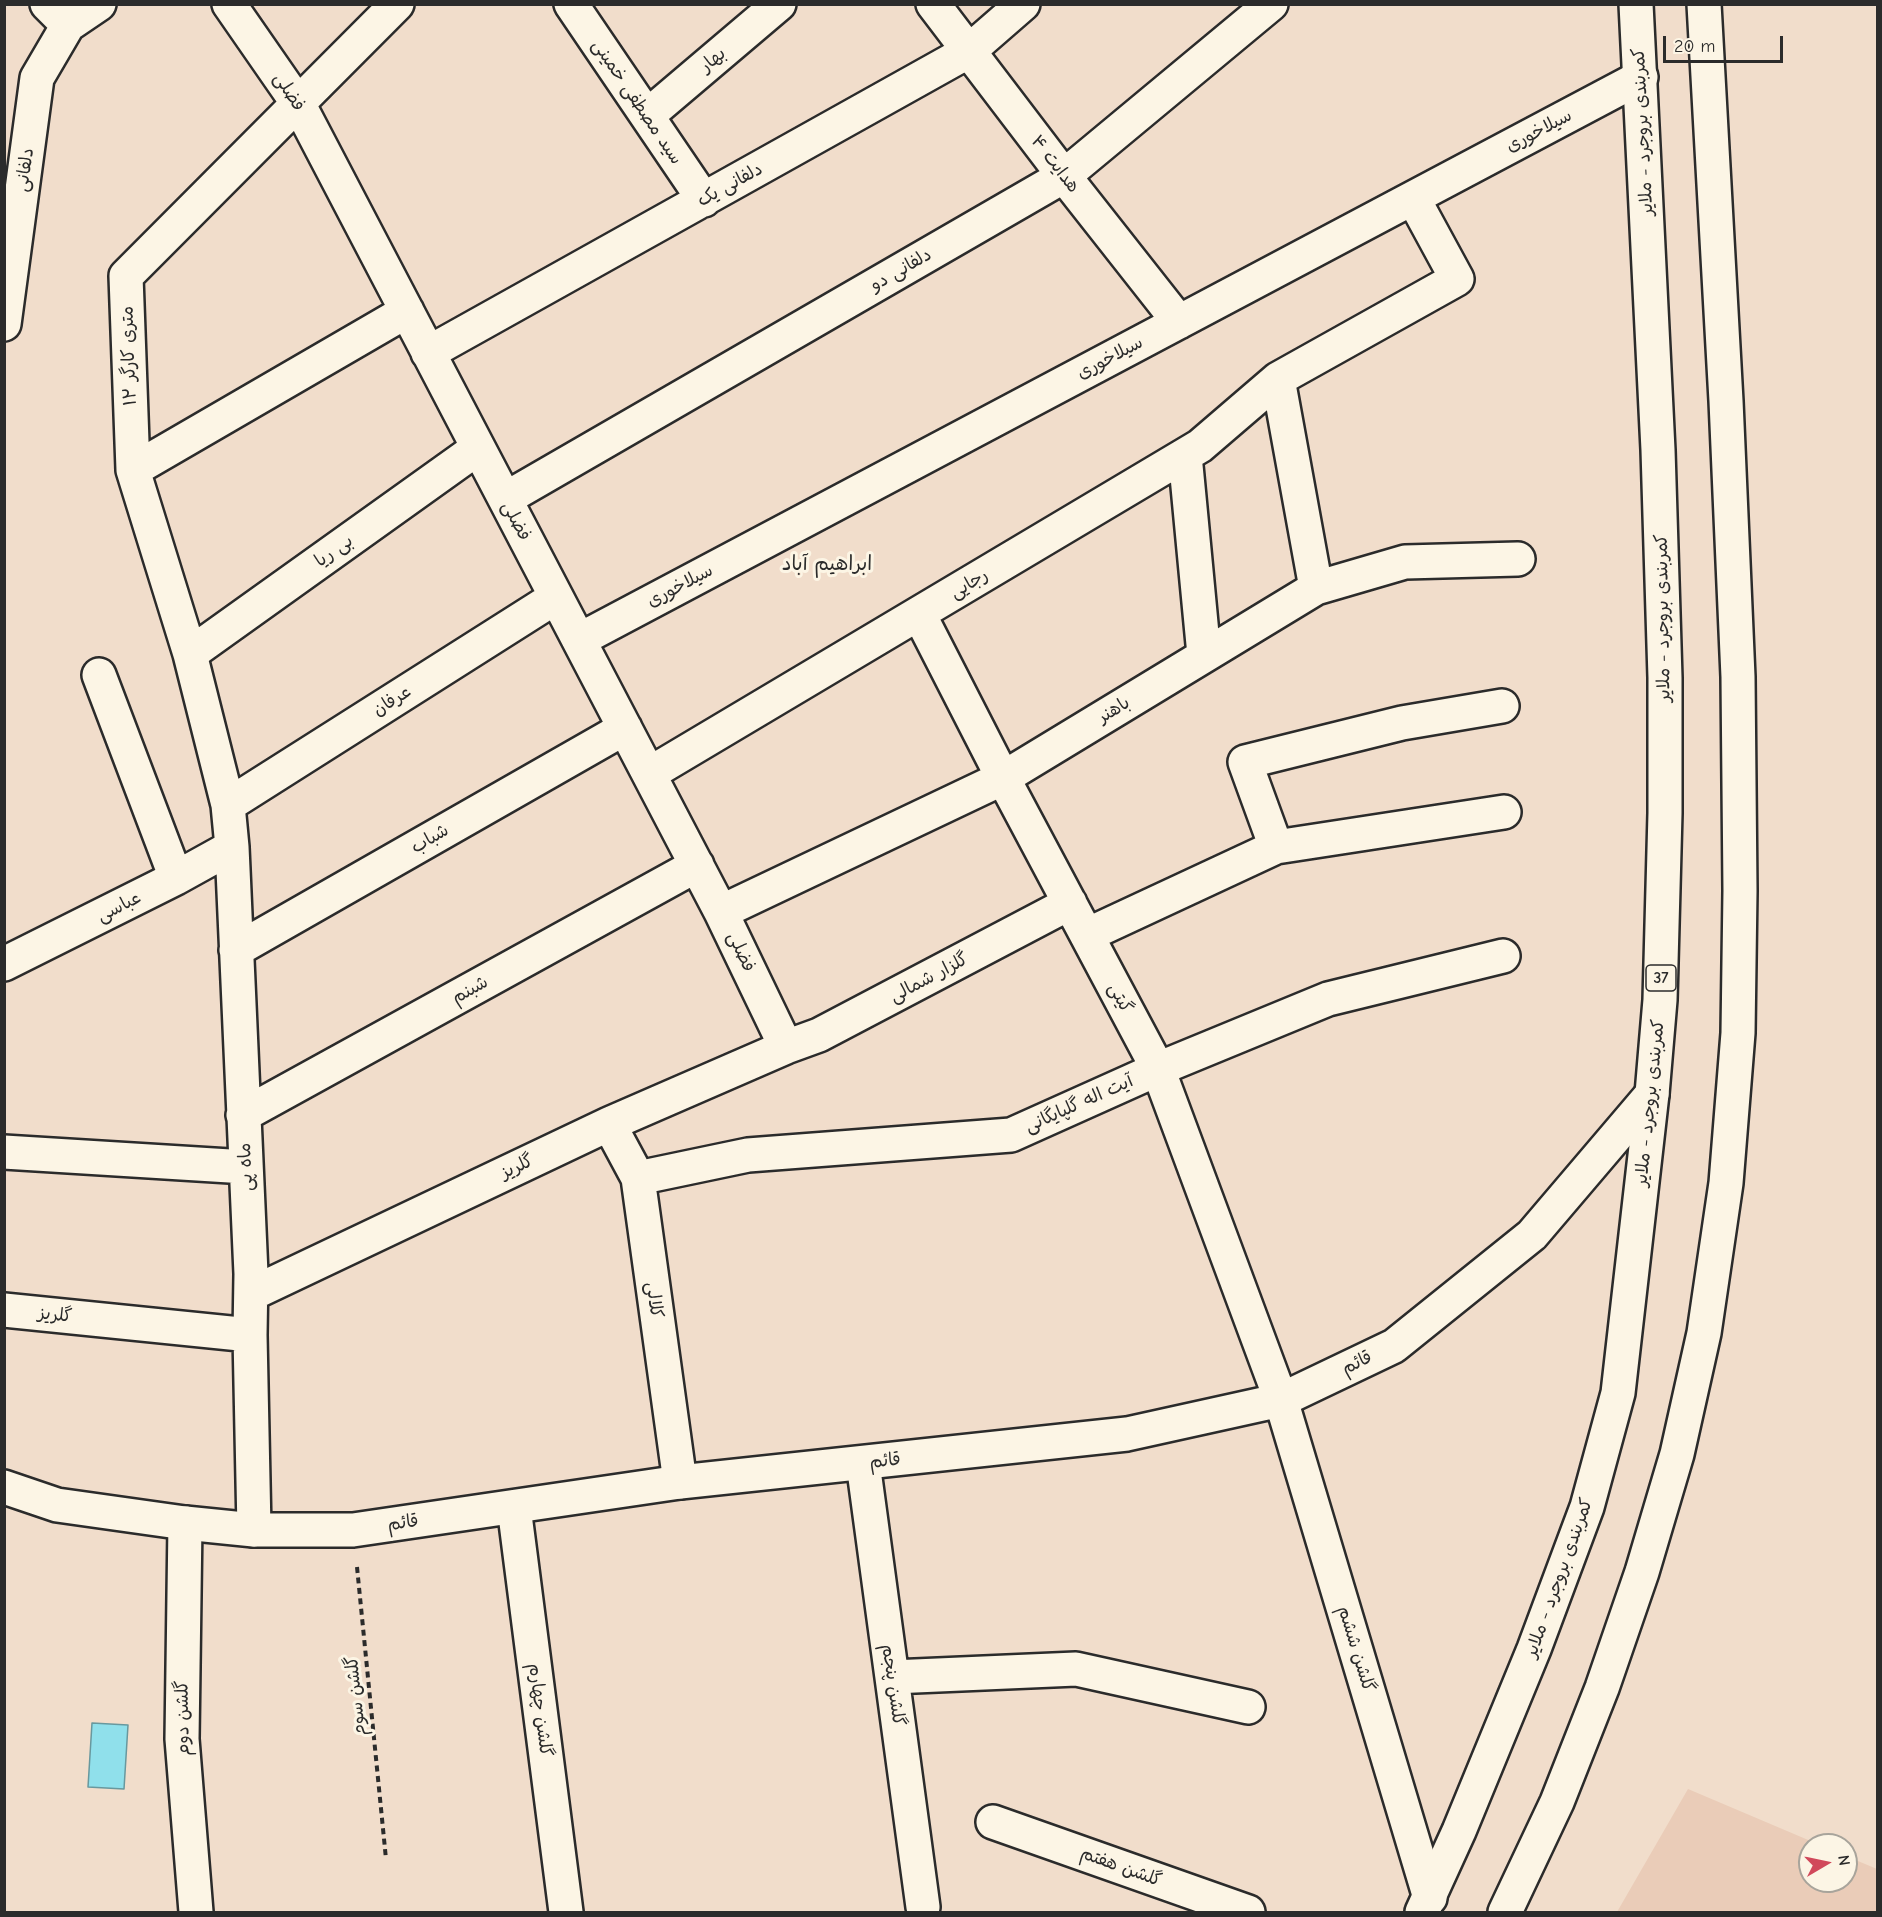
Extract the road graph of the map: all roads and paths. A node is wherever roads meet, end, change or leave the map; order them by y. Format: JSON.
{"nodes":[{"id":1,"x":99,"y":4,"type":"edge"},
{"id":2,"x":229,"y":4,"type":"edge"},
{"id":3,"x":397,"y":4,"type":"edge"},
{"id":4,"x":571,"y":4,"type":"edge"},
{"id":5,"x":779,"y":4,"type":"edge"},
{"id":6,"x":933,"y":4,"type":"edge"},
{"id":7,"x":1023,"y":4,"type":"edge"},
{"id":8,"x":1271,"y":4,"type":"edge"},
{"id":9,"x":1636,"y":4,"type":"edge"},
{"id":10,"x":1704,"y":4,"type":"edge"},
{"id":11,"x":57,"y":15,"type":"edge"},
{"id":12,"x":969,"y":51,"type":"junction"},
{"id":13,"x":1641,"y":77,"type":"junction"},
{"id":14,"x":298,"y":105,"type":"junction"},
{"id":15,"x":647,"y":116,"type":"junction"},
{"id":16,"x":1064,"y":176,"type":"junction"},
{"id":17,"x":1413,"y":198,"type":"junction"},
{"id":18,"x":704,"y":200,"type":"junction"},
{"id":19,"x":406,"y":311,"type":"junction"},
{"id":20,"x":1179,"y":322,"type":"junction"},
{"id":21,"x":4,"y":324,"type":"edge"},
{"id":22,"x":428,"y":353,"type":"junction"},
{"id":23,"x":1278,"y":379,"type":"junction"},
{"id":24,"x":478,"y":448,"type":"junction"},
{"id":25,"x":1185,"y":455,"type":"junction"},
{"id":26,"x":133,"y":470,"type":"junction"},
{"id":27,"x":505,"y":499,"type":"junction"},
{"id":28,"x":1518,"y":558,"type":"dead end"},
{"id":29,"x":1316,"y":588,"type":"junction"},
{"id":30,"x":556,"y":597,"type":"junction"},
{"id":31,"x":918,"y":614,"type":"junction"},
{"id":32,"x":579,"y":640,"type":"junction"},
{"id":33,"x":190,"y":654,"type":"junction"},
{"id":34,"x":1204,"y":655,"type":"junction"},
{"id":35,"x":99,"y":675,"type":"dead end"},
{"id":36,"x":1502,"y":706,"type":"dead end"},
{"id":37,"x":625,"y":728,"type":"junction"},
{"id":38,"x":649,"y":774,"type":"junction"},
{"id":39,"x":1003,"y":778,"type":"junction"},
{"id":40,"x":228,"y":805,"type":"junction"},
{"id":41,"x":1504,"y":812,"type":"dead end"},
{"id":42,"x":232,"y":847,"type":"junction"},
{"id":43,"x":1276,"y":847,"type":"junction"},
{"id":44,"x":697,"y":865,"type":"junction"},
{"id":45,"x":176,"y":878,"type":"junction"},
{"id":46,"x":1070,"y":903,"type":"junction"},
{"id":47,"x":721,"y":912,"type":"junction"},
{"id":48,"x":1087,"y":936,"type":"junction"},
{"id":49,"x":236,"y":950,"type":"junction"},
{"id":50,"x":1503,"y":956,"type":"dead end"},
{"id":51,"x":4,"y":964,"type":"edge"},
{"id":52,"x":786,"y":1047,"type":"junction"},
{"id":53,"x":1158,"y":1069,"type":"junction"},
{"id":54,"x":1653,"y":1094,"type":"junction"},
{"id":55,"x":243,"y":1115,"type":"junction"},
{"id":56,"x":609,"y":1124,"type":"junction"},
{"id":57,"x":4,"y":1152,"type":"edge"},
{"id":58,"x":246,"y":1167,"type":"junction"},
{"id":59,"x":638,"y":1178,"type":"junction"},
{"id":60,"x":251,"y":1294,"type":"junction"},
{"id":61,"x":4,"y":1310,"type":"edge"},
{"id":62,"x":250,"y":1335,"type":"junction"},
{"id":63,"x":1281,"y":1400,"type":"junction"},
{"id":64,"x":863,"y":1463,"type":"junction"},
{"id":65,"x":680,"y":1482,"type":"junction"},
{"id":66,"x":4,"y":1486,"type":"edge"},
{"id":67,"x":514,"y":1508,"type":"junction"},
{"id":68,"x":185,"y":1523,"type":"junction"},
{"id":69,"x":254,"y":1530,"type":"junction"},
{"id":70,"x":353,"y":1530,"type":"junction"},
{"id":71,"x":892,"y":1677,"type":"junction"},
{"id":72,"x":1248,"y":1707,"type":"dead end"},
{"id":73,"x":993,"y":1822,"type":"dead end"},
{"id":74,"x":386,"y":1859,"type":"dead end"},
{"id":75,"x":1426,"y":1905,"type":"edge"},
{"id":76,"x":923,"y":1907,"type":"dead end"},
{"id":77,"x":196,"y":1912,"type":"edge"},
{"id":78,"x":566,"y":1912,"type":"edge"},
{"id":79,"x":1248,"y":1912,"type":"edge"},
{"id":80,"x":1505,"y":1912,"type":"edge"}],
"edges":[{"from":1,"to":11,"type":"main road"},
{"from":2,"to":14,"type":"main road","name":"فضلی"},
{"from":3,"to":14,"type":"main road","name":"۱۲ متری کارگر"},
{"from":4,"to":15,"type":"main road","name":"سید مصطفی خمینی"},
{"from":5,"to":15,"type":"main road","name":"بهار"},
{"from":6,"to":12,"type":"main road","name":"هدایت ۴"},
{"from":7,"to":12,"type":"main road","name":"دلفانی یک"},
{"from":8,"to":16,"type":"main road","name":"دلفانی دو"},
{"from":9,"to":13,"type":"main road","name":"کمربندی بروجرد - ملایر","number":"37"},
{"from":10,"to":80,"type":"main road"},
{"from":11,"to":21,"type":"main road","name":"دلفانی"},
{"from":12,"to":16,"type":"main road","name":"هدایت ۴"},
{"from":12,"to":18,"type":"main road","name":"دلفانی یک"},
{"from":13,"to":17,"type":"main road","name":"سیلاخوری"},
{"from":13,"to":54,"type":"main road","name":"کمربندی بروجرد - ملایر","number":"37"},
{"from":14,"to":19,"type":"main road","name":"فضلی"},
{"from":14,"to":26,"type":"main road","name":"۱۲ متری کارگر"},
{"from":15,"to":18,"type":"main road","name":"سید مصطفی خمینی"},
{"from":16,"to":20,"type":"main road","name":"هدایت ۴"},
{"from":16,"to":27,"type":"main road","name":"دلفانی دو"},
{"from":17,"to":20,"type":"main road","name":"سیلاخوری"},
{"from":17,"to":23,"type":"main road","name":"رجایی"},
{"from":18,"to":22,"type":"main road","name":"دلفانی یک"},
{"from":19,"to":22,"type":"main road","name":"فضلی"},
{"from":19,"to":26,"type":"main road"},
{"from":20,"to":32,"type":"main road","name":"سیلاخوری"},
{"from":22,"to":24,"type":"main road","name":"فضلی"},
{"from":23,"to":25,"type":"main road","name":"رجایی"},
{"from":23,"to":29,"type":"main road"},
{"from":24,"to":27,"type":"main road","name":"فضلی"},
{"from":24,"to":33,"type":"main road","name":"بی ریا"},
{"from":25,"to":31,"type":"main road","name":"رجایی"},
{"from":25,"to":34,"type":"main road"},
{"from":26,"to":33,"type":"main road","name":"۱۲ متری کارگر"},
{"from":27,"to":30,"type":"main road","name":"فضلی"},
{"from":28,"to":29,"type":"main road","name":"باهنر"},
{"from":29,"to":34,"type":"main road","name":"باهنر"},
{"from":30,"to":32,"type":"main road","name":"فضلی"},
{"from":30,"to":40,"type":"main road","name":"عرفان"},
{"from":31,"to":38,"type":"main road","name":"رجایی"},
{"from":31,"to":39,"type":"main road","name":"گیتی"},
{"from":32,"to":37,"type":"main road","name":"فضلی"},
{"from":33,"to":40,"type":"main road","name":"۱۲ متری کارگر"},
{"from":34,"to":39,"type":"main road","name":"باهنر"},
{"from":35,"to":45,"type":"main road"},
{"from":36,"to":43,"type":"main road"},
{"from":37,"to":38,"type":"main road","name":"فضلی"},
{"from":37,"to":49,"type":"main road","name":"شباب"},
{"from":38,"to":44,"type":"main road","name":"فضلی"},
{"from":39,"to":46,"type":"main road","name":"گیتی"},
{"from":39,"to":47,"type":"main road","name":"باهنر"},
{"from":40,"to":42,"type":"main road","name":"ماه پی"},
{"from":41,"to":43,"type":"main road"},
{"from":42,"to":45,"type":"main road","name":"عباسی"},
{"from":42,"to":49,"type":"main road","name":"ماه پی"},
{"from":43,"to":48,"type":"main road"},
{"from":44,"to":47,"type":"main road","name":"فضلی"},
{"from":44,"to":55,"type":"main road","name":"شبنم"},
{"from":45,"to":51,"type":"main road","name":"عباسی"},
{"from":46,"to":48,"type":"main road","name":"گیتی"},
{"from":46,"to":52,"type":"main road","name":"گلزار شمالی"},
{"from":47,"to":52,"type":"main road","name":"فضلی"},
{"from":48,"to":53,"type":"main road","name":"گیتی"},
{"from":49,"to":55,"type":"main road","name":"ماه پی"},
{"from":50,"to":53,"type":"main road","name":"آیت اله گلپایگانی"},
{"from":52,"to":56,"type":"main road","name":"گلریز"},
{"from":53,"to":59,"type":"main road","name":"آیت اله گلپایگانی"},
{"from":53,"to":63,"type":"main road","name":"گیتی"},
{"from":54,"to":63,"type":"main road","name":"قائم"},
{"from":54,"to":75,"type":"main road","name":"کمربندی بروجرد - ملایر","number":"37"},
{"from":55,"to":58,"type":"main road","name":"ماه پی"},
{"from":56,"to":59,"type":"main road","name":"کلالی"},
{"from":56,"to":60,"type":"main road","name":"گلریز"},
{"from":57,"to":58,"type":"main road"},
{"from":58,"to":60,"type":"main road","name":"ماه پی"},
{"from":59,"to":65,"type":"main road","name":"کلالی"},
{"from":60,"to":62,"type":"main road","name":"ماه پی"},
{"from":61,"to":62,"type":"main road","name":"گلریز"},
{"from":62,"to":69,"type":"main road","name":"ماه پی"},
{"from":63,"to":64,"type":"main road","name":"قائم"},
{"from":63,"to":75,"type":"main road","name":"گلشن ششم"},
{"from":64,"to":65,"type":"main road","name":"قائم"},
{"from":64,"to":71,"type":"main road","name":"گلشن پنجم"},
{"from":65,"to":67,"type":"main road","name":"قائم"},
{"from":66,"to":68,"type":"main road","name":"قائم"},
{"from":67,"to":70,"type":"main road","name":"قائم"},
{"from":67,"to":78,"type":"main road","name":"گلشن چهارم"},
{"from":68,"to":69,"type":"main road","name":"قائم"},
{"from":68,"to":77,"type":"main road","name":"گلشن دوم"},
{"from":69,"to":70,"type":"main road","name":"قائم"},
{"from":70,"to":74,"type":"path","name":"گلشن سوم"},
{"from":71,"to":72,"type":"main road"},
{"from":71,"to":76,"type":"main road","name":"گلشن پنجم"},
{"from":73,"to":79,"type":"main road","name":"گلشن هفتم"}]}
